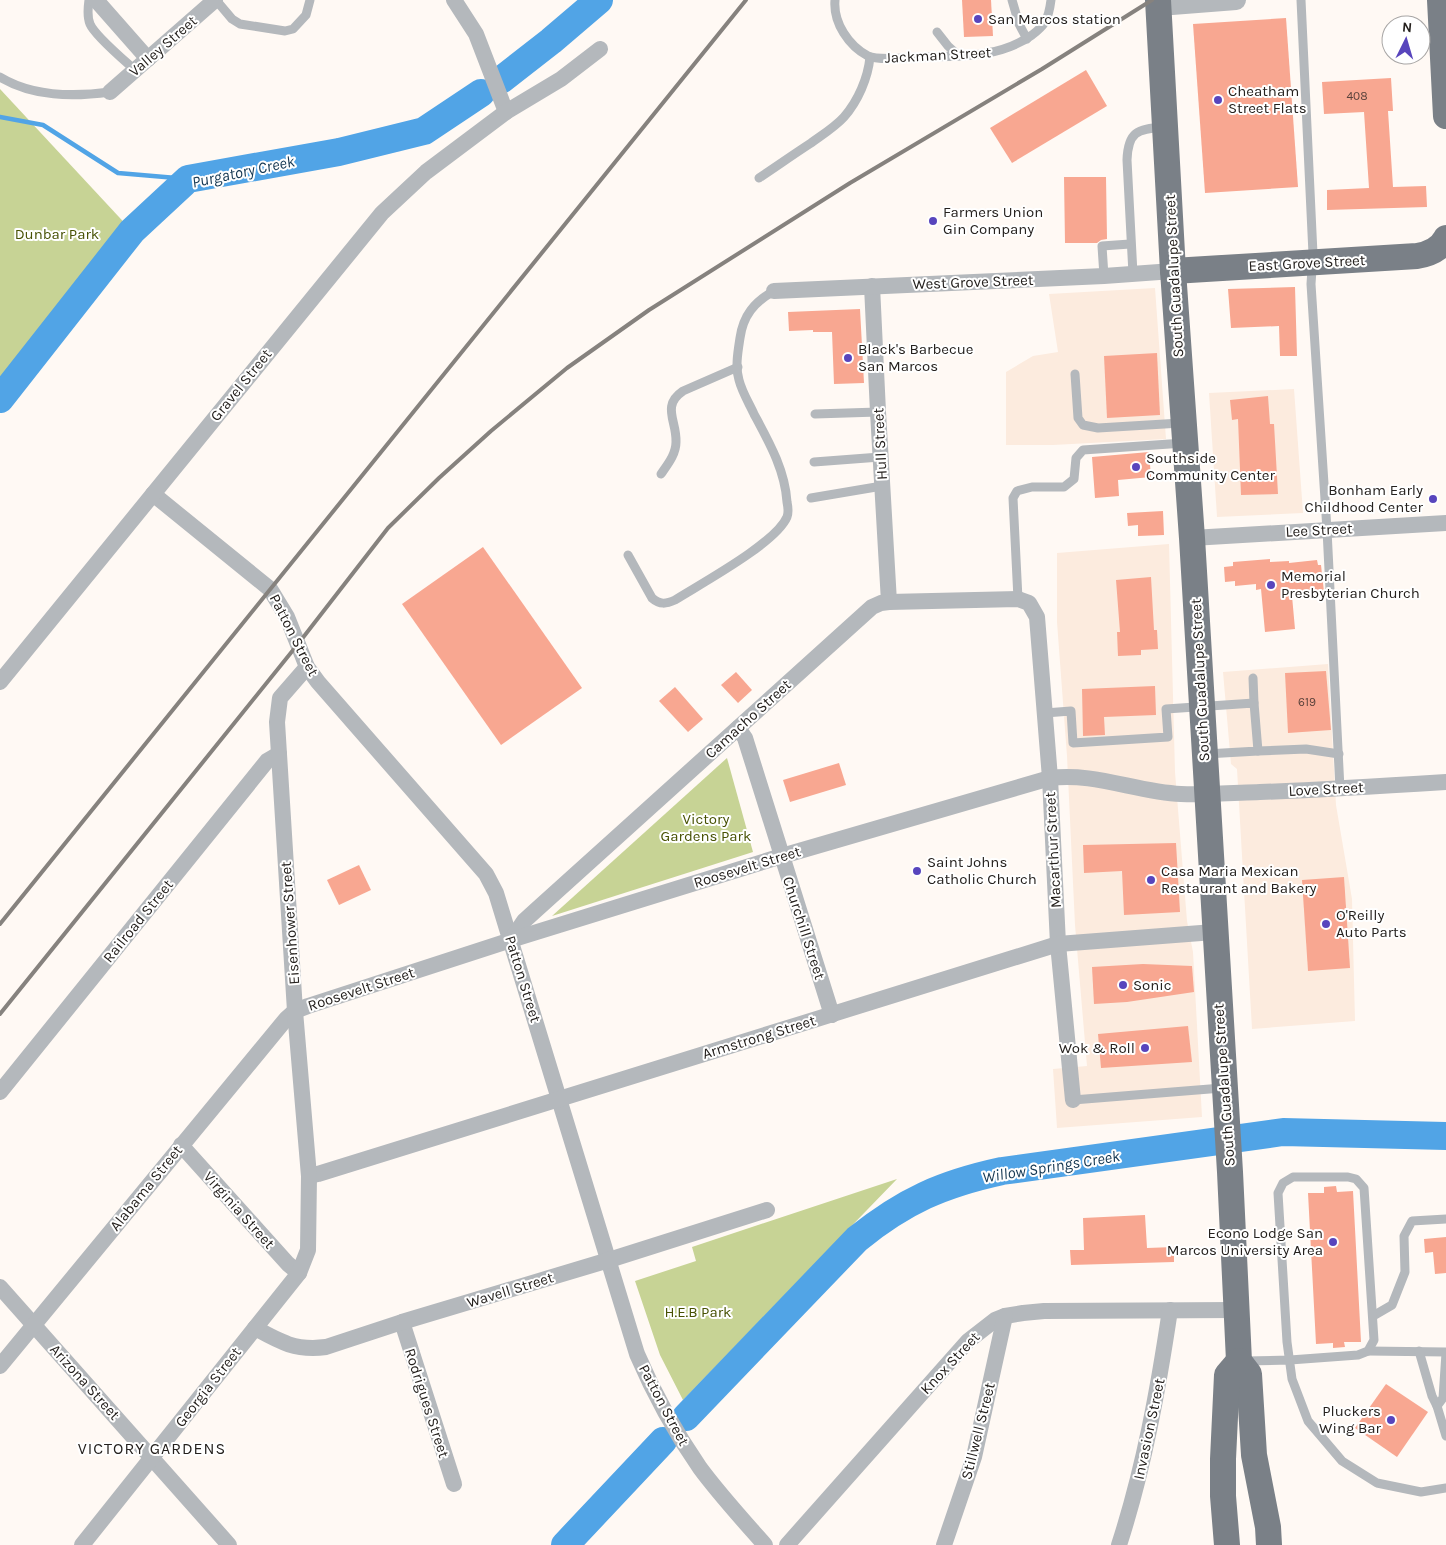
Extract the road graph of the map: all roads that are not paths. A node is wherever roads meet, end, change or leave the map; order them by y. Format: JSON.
{"nodes":[{"id":1,"x":89,"y":0,"type":"edge"},
{"id":2,"x":96,"y":0,"type":"edge"},
{"id":3,"x":216,"y":0,"type":"edge"},
{"id":4,"x":310,"y":0,"type":"edge"},
{"id":5,"x":454,"y":0,"type":"edge"},
{"id":6,"x":834,"y":0,"type":"edge"},
{"id":7,"x":1012,"y":0,"type":"edge"},
{"id":8,"x":1051,"y":0,"type":"edge"},
{"id":9,"x":1236,"y":0,"type":"edge"},
{"id":10,"x":1301,"y":0,"type":"edge"},
{"id":11,"x":1440,"y":0,"type":"edge"},
{"id":12,"x":1158,"y":3,"type":"edge"},
{"id":13,"x":937,"y":32,"type":"dead end"},
{"id":14,"x":1027,"y":39,"type":"junction"},
{"id":15,"x":600,"y":49,"type":"dead end"},
{"id":16,"x":959,"y":56,"type":"junction"},
{"id":17,"x":870,"y":57,"type":"junction"},
{"id":18,"x":148,"y":59,"type":"junction"},
{"id":19,"x":1444,"y":66,"type":"edge"},
{"id":20,"x":135,"y":70,"type":"junction"},
{"id":21,"x":0,"y":77,"type":"edge"},
{"id":22,"x":110,"y":92,"type":"joint"},
{"id":23,"x":506,"y":112,"type":"junction"},
{"id":24,"x":1446,"y":116,"type":"edge"},
{"id":25,"x":1166,"y":127,"type":"junction"},
{"id":26,"x":760,"y":178,"type":"dead end"},
{"id":27,"x":1130,"y":244,"type":"junction"},
{"id":28,"x":1444,"y":247,"type":"edge"},
{"id":29,"x":1312,"y":262,"type":"junction"},
{"id":30,"x":1173,"y":271,"type":"junction"},
{"id":31,"x":1133,"y":274,"type":"junction"},
{"id":32,"x":1104,"y":276,"type":"junction"},
{"id":33,"x":872,"y":286,"type":"junction"},
{"id":34,"x":774,"y":291,"type":"joint"},
{"id":35,"x":738,"y":367,"type":"junction"},
{"id":36,"x":1075,"y":374,"type":"dead end"},
{"id":37,"x":878,"y":412,"type":"junction"},
{"id":38,"x":816,"y":414,"type":"dead end"},
{"id":39,"x":1184,"y":433,"type":"junction"},
{"id":40,"x":880,"y":457,"type":"junction"},
{"id":41,"x":814,"y":462,"type":"dead end"},
{"id":42,"x":661,"y":474,"type":"dead end"},
{"id":43,"x":882,"y":486,"type":"junction"},
{"id":44,"x":153,"y":494,"type":"junction"},
{"id":45,"x":811,"y":498,"type":"dead end"},
{"id":46,"x":1446,"y":523,"type":"edge"},
{"id":47,"x":1327,"y":530,"type":"junction"},
{"id":48,"x":1192,"y":538,"type":"junction"},
{"id":49,"x":628,"y":555,"type":"dead end"},
{"id":50,"x":1024,"y":601,"type":"junction"},
{"id":51,"x":889,"y":602,"type":"junction"},
{"id":52,"x":307,"y":666,"type":"junction"},
{"id":53,"x":1253,"y":678,"type":"dead end"},
{"id":54,"x":0,"y":682,"type":"edge"},
{"id":55,"x":1254,"y":703,"type":"junction"},
{"id":56,"x":1202,"y":708,"type":"junction"},
{"id":57,"x":1045,"y":712,"type":"junction"},
{"id":58,"x":738,"y":728,"type":"junction"},
{"id":59,"x":1258,"y":752,"type":"junction"},
{"id":60,"x":280,"y":754,"type":"junction"},
{"id":61,"x":1204,"y":754,"type":"junction"},
{"id":62,"x":1339,"y":754,"type":"junction"},
{"id":63,"x":1050,"y":778,"type":"junction"},
{"id":64,"x":1446,"y":782,"type":"edge"},
{"id":65,"x":1340,"y":789,"type":"junction"},
{"id":66,"x":1206,"y":793,"type":"junction"},
{"id":67,"x":782,"y":856,"type":"junction"},
{"id":68,"x":1214,"y":932,"type":"junction"},
{"id":69,"x":511,"y":940,"type":"junction"},
{"id":70,"x":1058,"y":944,"type":"junction"},
{"id":71,"x":295,"y":1011,"type":"junction"},
{"id":72,"x":832,"y":1015,"type":"junction"},
{"id":73,"x":0,"y":1092,"type":"edge"},
{"id":74,"x":559,"y":1099,"type":"junction"},
{"id":75,"x":1073,"y":1100,"type":"joint"},
{"id":76,"x":1225,"y":1100,"type":"junction"},
{"id":77,"x":181,"y":1145,"type":"junction"},
{"id":78,"x":309,"y":1176,"type":"junction"},
{"id":79,"x":767,"y":1210,"type":"dead end"},
{"id":80,"x":1446,"y":1218,"type":"edge"},
{"id":81,"x":308,"y":1250,"type":"joint"},
{"id":82,"x":609,"y":1260,"type":"junction"},
{"id":83,"x":299,"y":1273,"type":"junction"},
{"id":84,"x":0,"y":1287,"type":"edge"},
{"id":85,"x":1170,"y":1310,"type":"junction"},
{"id":86,"x":1236,"y":1310,"type":"junction"},
{"id":87,"x":1005,"y":1316,"type":"junction"},
{"id":88,"x":1372,"y":1316,"type":"junction"},
{"id":89,"x":402,"y":1322,"type":"junction"},
{"id":90,"x":33,"y":1325,"type":"junction"},
{"id":91,"x":254,"y":1328,"type":"junction"},
{"id":92,"x":1368,"y":1351,"type":"junction"},
{"id":93,"x":1419,"y":1352,"type":"junction"},
{"id":94,"x":1446,"y":1352,"type":"edge"},
{"id":95,"x":1290,"y":1360,"type":"junction"},
{"id":96,"x":1239,"y":1361,"type":"junction"},
{"id":97,"x":0,"y":1366,"type":"edge"},
{"id":98,"x":1438,"y":1406,"type":"junction"},
{"id":99,"x":1446,"y":1436,"type":"edge"},
{"id":100,"x":152,"y":1457,"type":"junction"},
{"id":101,"x":454,"y":1484,"type":"dead end"},
{"id":102,"x":1446,"y":1488,"type":"edge"},
{"id":103,"x":82,"y":1545,"type":"edge"},
{"id":104,"x":229,"y":1545,"type":"edge"},
{"id":105,"x":765,"y":1545,"type":"edge"},
{"id":106,"x":787,"y":1545,"type":"edge"},
{"id":107,"x":944,"y":1545,"type":"edge"},
{"id":108,"x":1119,"y":1545,"type":"edge"},
{"id":109,"x":1226,"y":1545,"type":"edge"},
{"id":110,"x":1269,"y":1545,"type":"edge"}],
"edges":[{"from":1,"to":20,"type":"lane"},
{"from":2,"to":18,"type":"street"},
{"from":3,"to":4,"type":"lane"},
{"from":3,"to":18,"type":"street","name":"Valley Street"},
{"from":5,"to":23,"type":"street"},
{"from":6,"to":17,"type":"lane","name":"Jackman Street"},
{"from":7,"to":14,"type":"lane"},
{"from":8,"to":14,"type":"lane","name":"Jackman Street"},
{"from":9,"to":12,"type":"street"},
{"from":10,"to":29,"type":"lane"},
{"from":11,"to":19,"type":"main road"},
{"from":12,"to":25,"type":"main road","name":"South Guadalupe Street"},
{"from":13,"to":16,"type":"lane"},
{"from":14,"to":16,"type":"lane","name":"Jackman Street"},
{"from":15,"to":23,"type":"street"},
{"from":16,"to":17,"type":"lane","name":"Jackman Street"},
{"from":17,"to":26,"type":"lane"},
{"from":18,"to":20,"type":"street","name":"Valley Street"},
{"from":19,"to":24,"type":"main road"},
{"from":20,"to":22,"type":"street","name":"Valley Street"},
{"from":21,"to":22,"type":"lane"},
{"from":23,"to":44,"type":"street","name":"Gravel Street"},
{"from":25,"to":27,"type":"lane"},
{"from":25,"to":30,"type":"main road","name":"South Guadalupe Street"},
{"from":27,"to":31,"type":"lane"},
{"from":27,"to":32,"type":"lane"},
{"from":28,"to":29,"type":"main road","name":"East Grove Street"},
{"from":29,"to":30,"type":"main road","name":"East Grove Street"},
{"from":29,"to":47,"type":"lane"},
{"from":30,"to":31,"type":"street","name":"West Grove Street"},
{"from":30,"to":39,"type":"main road","name":"South Guadalupe Street"},
{"from":31,"to":32,"type":"street","name":"West Grove Street"},
{"from":32,"to":33,"type":"street","name":"West Grove Street"},
{"from":33,"to":34,"type":"street","name":"West Grove Street"},
{"from":33,"to":37,"type":"street","name":"Hull Street"},
{"from":34,"to":35,"type":"lane"},
{"from":35,"to":42,"type":"lane"},
{"from":35,"to":49,"type":"lane"},
{"from":36,"to":39,"type":"lane"},
{"from":37,"to":38,"type":"lane"},
{"from":37,"to":40,"type":"street","name":"Hull Street"},
{"from":39,"to":48,"type":"main road","name":"South Guadalupe Street"},
{"from":39,"to":50,"type":"lane"},
{"from":40,"to":41,"type":"lane"},
{"from":40,"to":43,"type":"street","name":"Hull Street"},
{"from":43,"to":45,"type":"lane"},
{"from":43,"to":51,"type":"street","name":"Hull Street"},
{"from":44,"to":52,"type":"street","name":"Patton Street"},
{"from":44,"to":54,"type":"street","name":"Gravel Street"},
{"from":46,"to":47,"type":"street","name":"Lee Street"},
{"from":47,"to":48,"type":"street","name":"Lee Street"},
{"from":47,"to":62,"type":"lane"},
{"from":48,"to":56,"type":"main road","name":"South Guadalupe Street"},
{"from":50,"to":51,"type":"street","name":"Camacho Street"},
{"from":50,"to":57,"type":"street","name":"Macarthur Street"},
{"from":51,"to":58,"type":"street","name":"Camacho Street"},
{"from":52,"to":60,"type":"street","name":"Eisenhower Street"},
{"from":52,"to":69,"type":"street","name":"Patton Street"},
{"from":53,"to":55,"type":"lane"},
{"from":55,"to":56,"type":"lane"},
{"from":55,"to":59,"type":"lane"},
{"from":56,"to":57,"type":"lane"},
{"from":56,"to":61,"type":"main road","name":"South Guadalupe Street"},
{"from":57,"to":63,"type":"street","name":"Macarthur Street"},
{"from":58,"to":67,"type":"street","name":"Churchill Street"},
{"from":58,"to":69,"type":"street","name":"Camacho Street"},
{"from":59,"to":61,"type":"lane"},
{"from":59,"to":62,"type":"lane"},
{"from":60,"to":71,"type":"street","name":"Eisenhower Street"},
{"from":60,"to":73,"type":"street","name":"Railroad Street"},
{"from":61,"to":66,"type":"main road","name":"South Guadalupe Street"},
{"from":62,"to":65,"type":"lane"},
{"from":63,"to":66,"type":"street","name":"Roosevelt Street"},
{"from":63,"to":67,"type":"street","name":"Roosevelt Street"},
{"from":63,"to":70,"type":"street","name":"Macarthur Street"},
{"from":64,"to":65,"type":"street","name":"Love Street"},
{"from":65,"to":66,"type":"street","name":"Love Street"},
{"from":66,"to":68,"type":"main road","name":"South Guadalupe Street"},
{"from":67,"to":69,"type":"street","name":"Roosevelt Street"},
{"from":67,"to":72,"type":"street","name":"Churchill Street"},
{"from":68,"to":70,"type":"street","name":"Armstrong Street"},
{"from":68,"to":76,"type":"main road","name":"South Guadalupe Street"},
{"from":69,"to":71,"type":"street","name":"Roosevelt Street"},
{"from":69,"to":74,"type":"street","name":"Patton Street"},
{"from":70,"to":72,"type":"street","name":"Armstrong Street"},
{"from":70,"to":75,"type":"street","name":"Macarthur Street"},
{"from":71,"to":77,"type":"street","name":"Alabama Street"},
{"from":71,"to":78,"type":"street","name":"Eisenhower Street"},
{"from":72,"to":74,"type":"street","name":"Armstrong Street"},
{"from":74,"to":78,"type":"street","name":"Armstrong Street"},
{"from":74,"to":82,"type":"street","name":"Patton Street"},
{"from":75,"to":76,"type":"lane"},
{"from":76,"to":86,"type":"main road","name":"South Guadalupe Street"},
{"from":77,"to":83,"type":"street","name":"Virginia Street"},
{"from":77,"to":90,"type":"street","name":"Alabama Street"},
{"from":78,"to":81,"type":"street","name":"Eisenhower Street"},
{"from":79,"to":82,"type":"street","name":"Wavell Street"},
{"from":80,"to":88,"type":"lane"},
{"from":81,"to":83,"type":"street","name":"Georgia Street"},
{"from":82,"to":89,"type":"street","name":"Wavell Street"},
{"from":82,"to":105,"type":"street","name":"Patton Street"},
{"from":83,"to":91,"type":"street","name":"Georgia Street"},
{"from":84,"to":90,"type":"street","name":"Arizona Street"},
{"from":85,"to":86,"type":"street","name":"Knox Street"},
{"from":85,"to":87,"type":"street","name":"Knox Street"},
{"from":85,"to":108,"type":"street","name":"Invasion Street"},
{"from":86,"to":96,"type":"main road","name":"South Guadalupe Street"},
{"from":87,"to":106,"type":"street","name":"Knox Street"},
{"from":87,"to":107,"type":"street","name":"Stillwell Street"},
{"from":88,"to":92,"type":"lane"},
{"from":88,"to":95,"type":"lane"},
{"from":89,"to":91,"type":"street","name":"Wavell Street"},
{"from":89,"to":101,"type":"street","name":"Rodrigues Street"},
{"from":90,"to":97,"type":"street","name":"Alabama Street"},
{"from":90,"to":100,"type":"street","name":"Arizona Street"},
{"from":91,"to":100,"type":"street","name":"Georgia Street"},
{"from":92,"to":93,"type":"lane"},
{"from":92,"to":95,"type":"lane"},
{"from":93,"to":94,"type":"lane"},
{"from":93,"to":98,"type":"lane"},
{"from":94,"to":98,"type":"lane"},
{"from":95,"to":96,"type":"lane"},
{"from":95,"to":102,"type":"lane"},
{"from":96,"to":109,"type":"main road"},
{"from":96,"to":110,"type":"main road","name":"South Guadalupe Street"},
{"from":98,"to":99,"type":"lane"},
{"from":100,"to":103,"type":"street","name":"Georgia Street"},
{"from":100,"to":104,"type":"street","name":"Arizona Street"}]}
